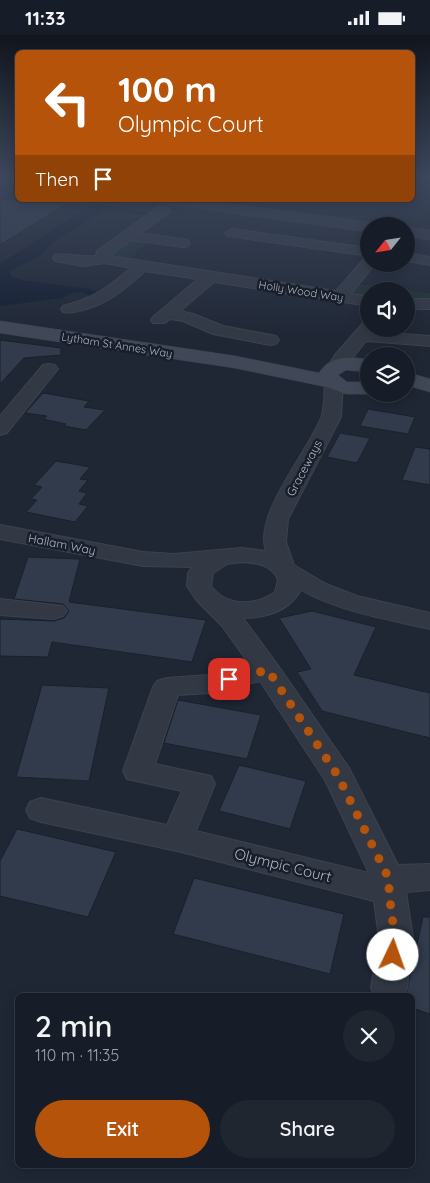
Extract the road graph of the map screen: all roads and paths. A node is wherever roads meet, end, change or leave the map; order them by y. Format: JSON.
{"nodes":[{"id":1,"x":135,"y":230,"type":"edge"},
{"id":2,"x":290,"y":230,"type":"edge"},
{"id":3,"x":232,"y":233,"type":"dead end"},
{"id":4,"x":415,"y":233,"type":"edge"},
{"id":5,"x":128,"y":235,"type":"junction"},
{"id":6,"x":430,"y":235,"type":"edge"},
{"id":7,"x":270,"y":242,"type":"junction"},
{"id":8,"x":183,"y":243,"type":"dead end"},
{"id":9,"x":360,"y":251,"type":"edge"},
{"id":10,"x":60,"y":258,"type":"dead end"},
{"id":11,"x":415,"y":258,"type":"edge"},
{"id":12,"x":104,"y":259,"type":"junction"},
{"id":13,"x":430,"y":261,"type":"edge"},
{"id":14,"x":142,"y":266,"type":"junction"},
{"id":15,"x":360,"y":273,"type":"edge"},
{"id":16,"x":210,"y":277,"type":"junction"},
{"id":17,"x":340,"y":297,"type":"junction"},
{"id":18,"x":360,"y":300,"type":"edge"},
{"id":19,"x":415,"y":304,"type":"edge"},
{"id":20,"x":430,"y":304,"type":"edge"},
{"id":21,"x":69,"y":309,"type":"dead end"},
{"id":22,"x":0,"y":327,"type":"edge"},
{"id":23,"x":361,"y":337,"type":"edge"},
{"id":24,"x":392,"y":337,"type":"edge"},
{"id":25,"x":270,"y":340,"type":"dead end"},
{"id":26,"x":430,"y":341,"type":"edge"},
{"id":27,"x":360,"y":364,"type":"edge"},
{"id":28,"x":49,"y":369,"type":"dead end"},
{"id":29,"x":335,"y":374,"type":"junction"},
{"id":30,"x":415,"y":381,"type":"edge"},
{"id":31,"x":430,"y":386,"type":"edge"},
{"id":32,"x":360,"y":388,"type":"edge"},
{"id":33,"x":415,"y":390,"type":"edge"},
{"id":34,"x":430,"y":392,"type":"edge"},
{"id":35,"x":360,"y":393,"type":"edge"},
{"id":36,"x":331,"y":417,"type":"junction"},
{"id":37,"x":0,"y":429,"type":"edge"},
{"id":38,"x":277,"y":519,"type":"junction"},
{"id":39,"x":3,"y":539,"type":"edge"},
{"id":40,"x":123,"y":556,"type":"junction"},
{"id":41,"x":226,"y":557,"type":"junction"},
{"id":42,"x":284,"y":569,"type":"junction"},
{"id":43,"x":208,"y":598,"type":"junction"},
{"id":44,"x":272,"y":604,"type":"junction"},
{"id":45,"x":363,"y":606,"type":"junction"},
{"id":46,"x":0,"y":607,"type":"edge"},
{"id":47,"x":54,"y":611,"type":"dead end"},
{"id":48,"x":430,"y":621,"type":"edge"},
{"id":49,"x":268,"y":670,"type":"junction"},
{"id":50,"x":41,"y":810,"type":"dead end"},
{"id":51,"x":177,"y":839,"type":"junction"},
{"id":52,"x":430,"y":877,"type":"edge"},
{"id":53,"x":389,"y":885,"type":"junction"},
{"id":54,"x":389,"y":988,"type":"dead end"}],
"edges":[{"from":1,"to":5,"type":"street"},
{"from":2,"to":7,"type":"street"},
{"from":3,"to":7,"type":"street"},
{"from":4,"to":6,"type":"street"},
{"from":5,"to":8,"type":"street"},
{"from":5,"to":12,"type":"street"},
{"from":7,"to":9,"type":"street"},
{"from":10,"to":12,"type":"street","name":"Holly Wood Way"},
{"from":11,"to":13,"type":"street"},
{"from":12,"to":14,"type":"street","name":"Holly Wood Way"},
{"from":14,"to":16,"type":"street","name":"Holly Wood Way"},
{"from":14,"to":21,"type":"street"},
{"from":15,"to":17,"type":"street"},
{"from":16,"to":17,"type":"street","name":"Holly Wood Way"},
{"from":16,"to":25,"type":"street"},
{"from":17,"to":18,"type":"street","name":"Holly Wood Way"},
{"from":19,"to":20,"type":"street"},
{"from":22,"to":29,"type":"main road","name":"Lytham St Annes Way"},
{"from":23,"to":29,"type":"street"},
{"from":24,"to":26,"type":"street"},
{"from":27,"to":29,"type":"main road"},
{"from":28,"to":37,"type":"street"},
{"from":29,"to":32,"type":"main road"},
{"from":29,"to":36,"type":"street","name":"Graceways"},
{"from":30,"to":31,"type":"main road"},
{"from":33,"to":34,"type":"main road"},
{"from":35,"to":36,"type":"street","name":"Graceways"},
{"from":36,"to":38,"type":"street","name":"Graceways"},
{"from":38,"to":41,"type":"street","name":"Graceways"},
{"from":38,"to":42,"type":"street","name":"Graceways"},
{"from":39,"to":40,"type":"street","name":"Hallam Way"},
{"from":40,"to":41,"type":"street","name":"Hallam Way"},
{"from":40,"to":43,"type":"street","name":"Hallam Way"},
{"from":41,"to":42,"type":"street"},
{"from":41,"to":43,"type":"street"},
{"from":42,"to":44,"type":"street"},
{"from":42,"to":45,"type":"street"},
{"from":43,"to":44,"type":"street"},
{"from":43,"to":49,"type":"street"},
{"from":44,"to":45,"type":"street"},
{"from":44,"to":49,"type":"street"},
{"from":45,"to":48,"type":"street"},
{"from":46,"to":47,"type":"street"},
{"from":49,"to":51,"type":"street"},
{"from":49,"to":53,"type":"street"},
{"from":50,"to":51,"type":"street","name":"Olympic Court"},
{"from":51,"to":53,"type":"street","name":"Olympic Court"},
{"from":52,"to":53,"type":"street","name":"Olympic Court"},
{"from":53,"to":54,"type":"street"}]}
